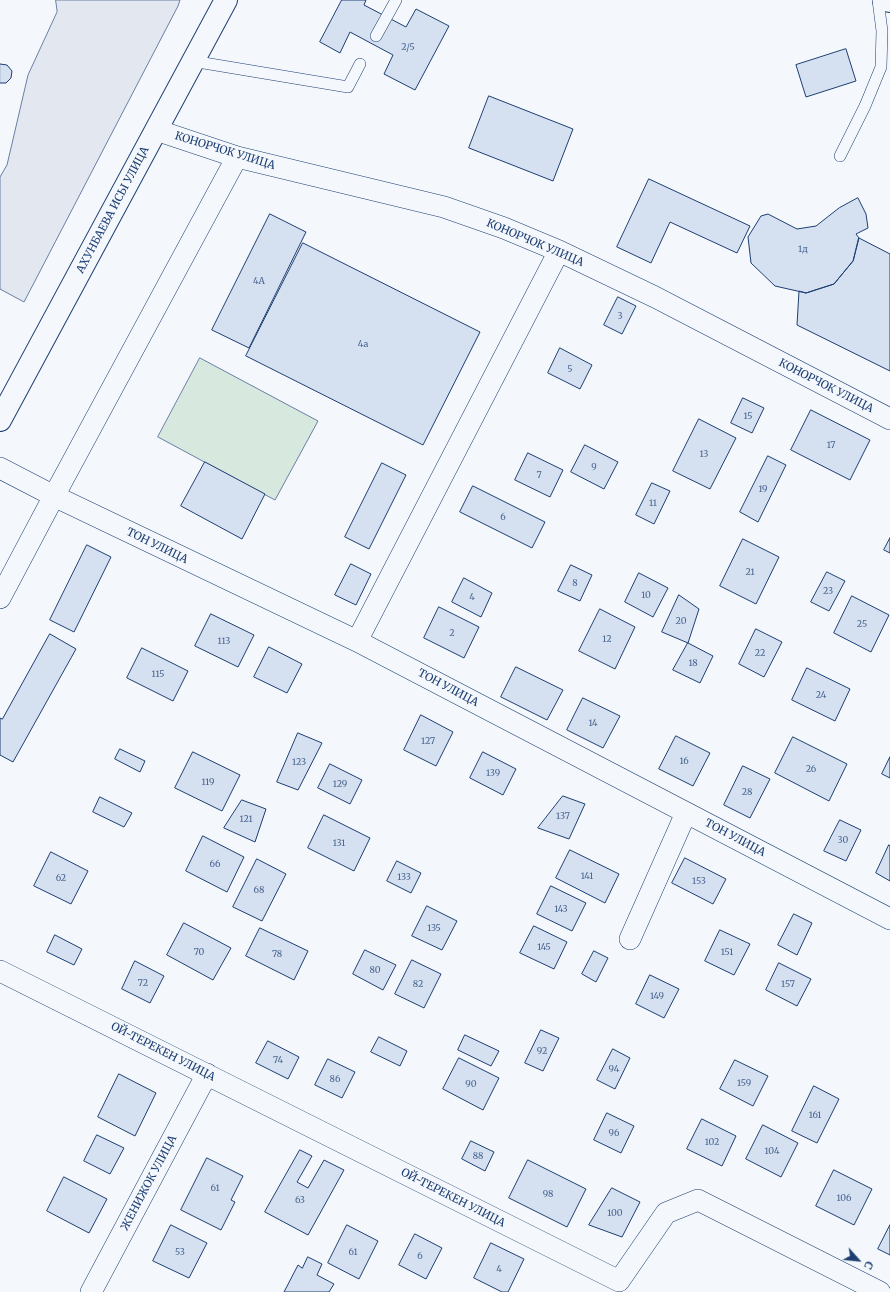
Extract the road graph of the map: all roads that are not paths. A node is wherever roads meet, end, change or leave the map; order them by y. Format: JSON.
{"nodes":[{"id":1,"x":226,"y":0,"type":"edge"},
{"id":2,"x":396,"y":0,"type":"edge"},
{"id":3,"x":878,"y":0,"type":"edge"},
{"id":4,"x":884,"y":0,"type":"edge"},
{"id":5,"x":890,"y":2,"type":"edge"},
{"id":6,"x":376,"y":36,"type":"dead end"},
{"id":7,"x":192,"y":61,"type":"junction"},
{"id":8,"x":360,"y":64,"type":"dead end"},
{"id":9,"x":156,"y":130,"type":"junction"},
{"id":10,"x":840,"y":156,"type":"dead end"},
{"id":11,"x":237,"y":157,"type":"junction"},
{"id":12,"x":559,"y":250,"type":"junction"},
{"id":13,"x":890,"y":419,"type":"edge"},
{"id":14,"x":0,"y":420,"type":"edge"},
{"id":15,"x":0,"y":468,"type":"edge"},
{"id":16,"x":54,"y":496,"type":"junction"},
{"id":17,"x":0,"y":598,"type":"edge"},
{"id":18,"x":357,"y":641,"type":"junction"},
{"id":19,"x":686,"y":813,"type":"junction"},
{"id":20,"x":890,"y":919,"type":"edge"},
{"id":21,"x":630,"y":939,"type":"dead end"},
{"id":22,"x":0,"y":971,"type":"edge"},
{"id":23,"x":207,"y":1074,"type":"junction"},
{"id":24,"x":616,"y":1286,"type":"edge"},
{"id":25,"x":91,"y":1292,"type":"edge"},
{"id":26,"x":880,"y":1292,"type":"edge"}],
"edges":[{"from":1,"to":7,"type":"main road","name":"АХУНБАЕВА ИСЫ УЛИЦА"},
{"from":2,"to":6,"type":"lane"},
{"from":3,"to":10,"type":"lane"},
{"from":4,"to":5,"type":"main road"},
{"from":7,"to":8,"type":"lane"},
{"from":7,"to":9,"type":"main road","name":"АХУНБАЕВА ИСЫ УЛИЦА"},
{"from":9,"to":11,"type":"street","name":"КОНОРЧОК УЛИЦА"},
{"from":9,"to":14,"type":"main road","name":"АХУНБАЕВА ИСЫ УЛИЦА"},
{"from":11,"to":12,"type":"street","name":"КОНОРЧОК УЛИЦА"},
{"from":11,"to":16,"type":"street"},
{"from":12,"to":13,"type":"street","name":"КОНОРЧОК УЛИЦА"},
{"from":12,"to":18,"type":"street"},
{"from":15,"to":16,"type":"street","name":"ТОН УЛИЦА"},
{"from":16,"to":17,"type":"street"},
{"from":16,"to":18,"type":"street","name":"ТОН УЛИЦА"},
{"from":18,"to":19,"type":"street","name":"ТОН УЛИЦА"},
{"from":19,"to":20,"type":"street","name":"ТОН УЛИЦА"},
{"from":19,"to":21,"type":"street"},
{"from":22,"to":23,"type":"street","name":"ОЙ-ТЕРЕКЕН УЛИЦА"},
{"from":23,"to":24,"type":"street","name":"ОЙ-ТЕРЕКЕН УЛИЦА"},
{"from":23,"to":25,"type":"street","name":"ЖЕНИЖОК УЛИЦА"},
{"from":24,"to":26,"type":"street","name":"ОЙ-ТЕРЕКЕН УЛИЦА"}]}
